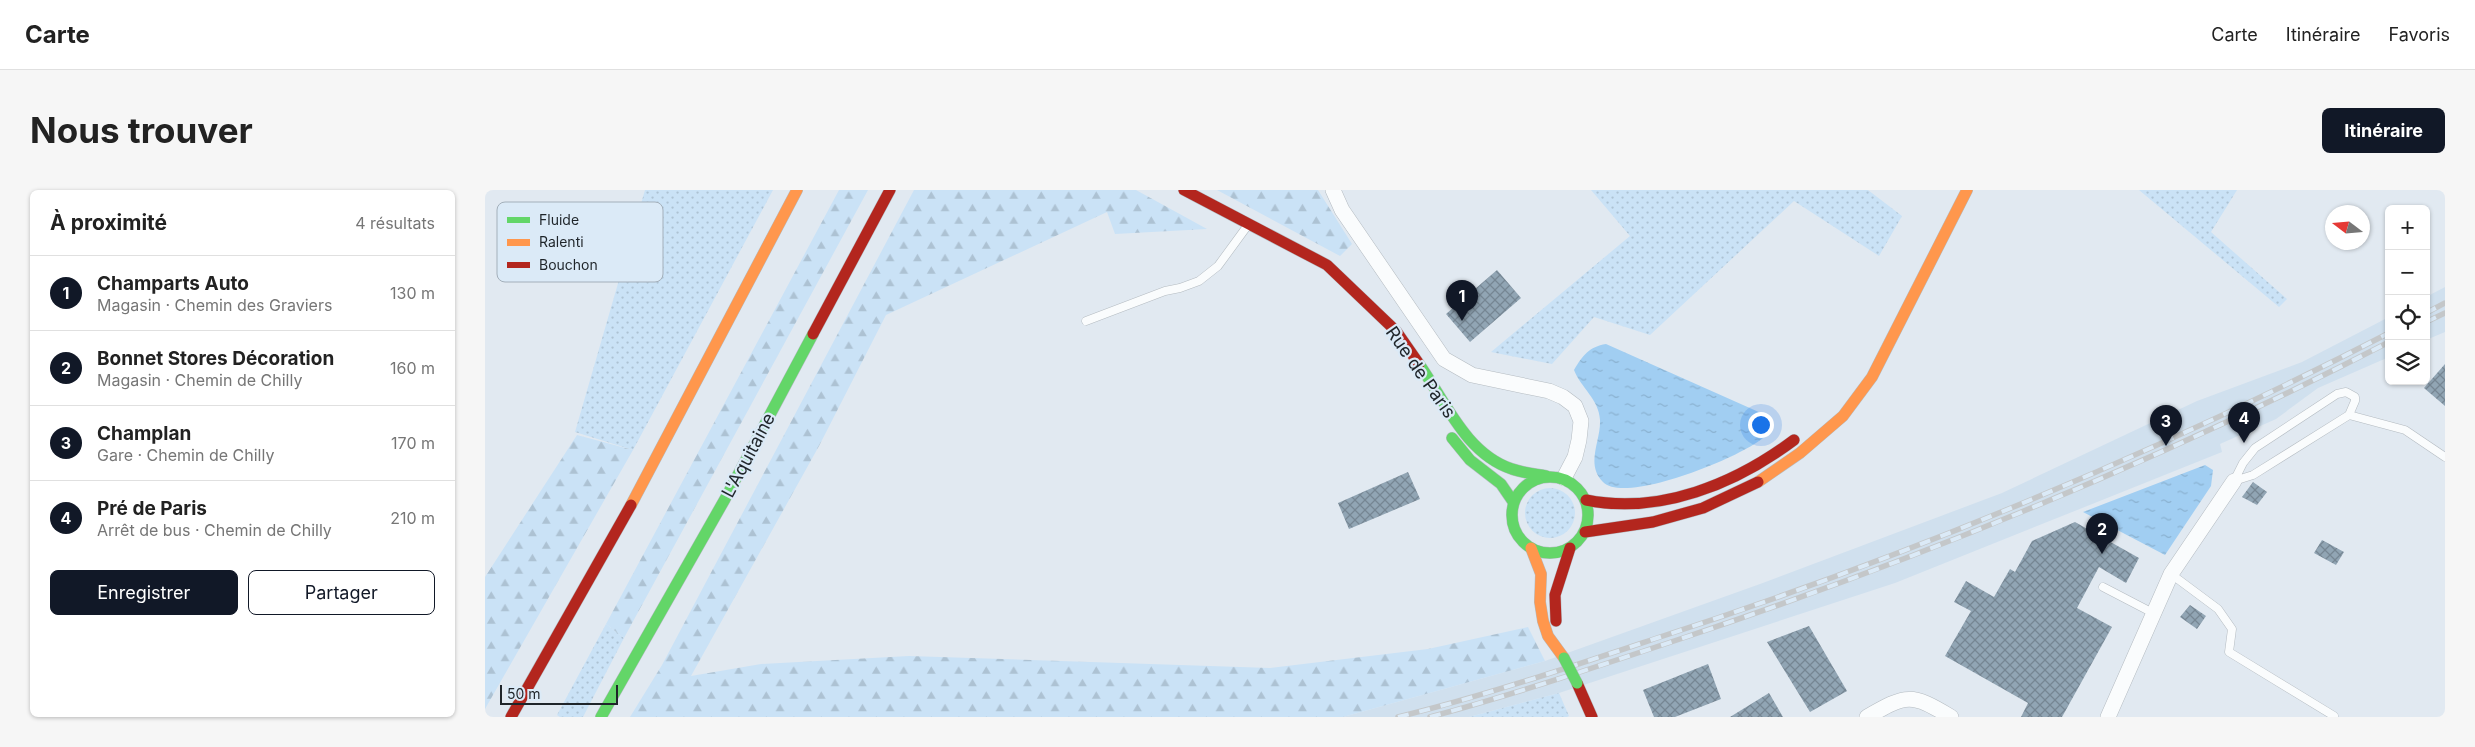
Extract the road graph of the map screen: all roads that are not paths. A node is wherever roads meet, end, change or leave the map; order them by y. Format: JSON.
{"nodes":[{"id":1,"x":797,"y":190,"type":"edge"},
{"id":2,"x":890,"y":190,"type":"edge"},
{"id":3,"x":1185,"y":190,"type":"edge"},
{"id":4,"x":1333,"y":190,"type":"edge"},
{"id":5,"x":1967,"y":190,"type":"edge"},
{"id":6,"x":1249,"y":223,"type":"junction"},
{"id":7,"x":1277,"y":238,"type":"junction"},
{"id":8,"x":1316,"y":273,"type":"dead end"},
{"id":9,"x":1337,"y":291,"type":"dead end"},
{"id":10,"x":1086,"y":321,"type":"dead end"},
{"id":11,"x":1369,"y":322,"type":"dead end"},
{"id":12,"x":1900,"y":324,"type":"junction"},
{"id":13,"x":1844,"y":394,"type":"dead end"},
{"id":14,"x":2349,"y":414,"type":"junction"},
{"id":15,"x":1804,"y":431,"type":"dead end"},
{"id":16,"x":1447,"y":432,"type":"dead end"},
{"id":17,"x":2445,"y":457,"type":"edge"},
{"id":18,"x":1546,"y":476,"type":"junction"},
{"id":19,"x":1564,"y":478,"type":"junction"},
{"id":20,"x":2234,"y":481,"type":"junction"},
{"id":21,"x":1586,"y":500,"type":"junction"},
{"id":22,"x":1513,"y":503,"type":"junction"},
{"id":23,"x":1585,"y":532,"type":"junction"},
{"id":24,"x":1531,"y":548,"type":"junction"},
{"id":25,"x":1570,"y":548,"type":"junction"},
{"id":26,"x":2171,"y":574,"type":"junction"},
{"id":27,"x":2103,"y":587,"type":"dead end"},
{"id":28,"x":2153,"y":613,"type":"junction"},
{"id":29,"x":1564,"y":658,"type":"junction"},
{"id":30,"x":2334,"y":716,"type":"edge"},
{"id":31,"x":511,"y":717,"type":"edge"},
{"id":32,"x":601,"y":717,"type":"edge"},
{"id":33,"x":1592,"y":717,"type":"edge"},
{"id":34,"x":1867,"y":717,"type":"edge"},
{"id":35,"x":1951,"y":717,"type":"edge"},
{"id":36,"x":2108,"y":717,"type":"edge"}],
"edges":[{"from":1,"to":31,"type":"main road"},
{"from":2,"to":32,"type":"main road","name":"L'Aquitaine"},
{"from":3,"to":6,"type":"main road","name":"Rue de Paris"},
{"from":4,"to":19,"type":"street"},
{"from":5,"to":12,"type":"main road"},
{"from":6,"to":7,"type":"main road","name":"Rue de Paris"},
{"from":6,"to":10,"type":"lane"},
{"from":7,"to":8,"type":"main road","name":"Rue de Paris"},
{"from":7,"to":18,"type":"main road","name":"Rue de Paris"},
{"from":9,"to":11,"type":"main road","name":"Rue de Paris"},
{"from":12,"to":13,"type":"main road"},
{"from":12,"to":23,"type":"main road"},
{"from":14,"to":17,"type":"lane"},
{"from":14,"to":20,"type":"lane"},
{"from":14,"to":20,"type":"lane"},
{"from":15,"to":21,"type":"main road"},
{"from":16,"to":22,"type":"main road","name":"Rue de Paris"},
{"from":18,"to":19,"type":"main road"},
{"from":18,"to":22,"type":"main road"},
{"from":19,"to":21,"type":"main road"},
{"from":20,"to":26,"type":"street"},
{"from":21,"to":23,"type":"main road"},
{"from":22,"to":24,"type":"main road"},
{"from":23,"to":25,"type":"main road"},
{"from":24,"to":25,"type":"main road"},
{"from":24,"to":29,"type":"main road"},
{"from":25,"to":29,"type":"main road"},
{"from":26,"to":28,"type":"street"},
{"from":26,"to":30,"type":"lane"},
{"from":27,"to":28,"type":"lane"},
{"from":28,"to":36,"type":"street"},
{"from":29,"to":33,"type":"main road","bridge":true},
{"from":34,"to":35,"type":"street"}]}
